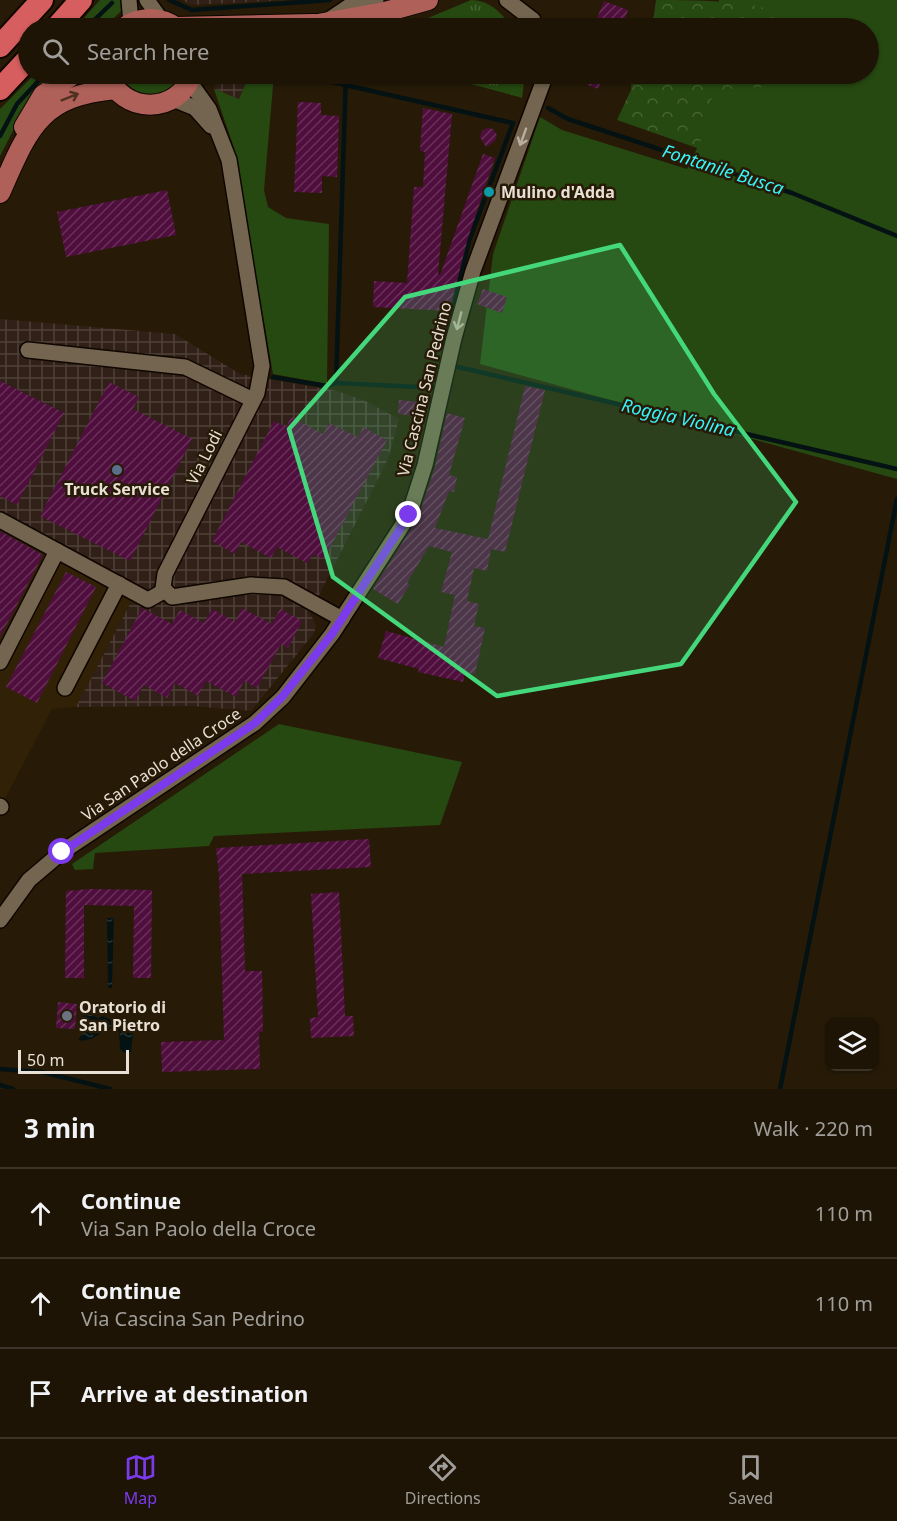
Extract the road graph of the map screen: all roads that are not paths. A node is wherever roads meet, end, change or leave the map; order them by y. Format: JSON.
{"nodes":[{"id":1,"x":42,"y":0,"type":"edge"},
{"id":2,"x":81,"y":0,"type":"edge"},
{"id":3,"x":129,"y":0,"type":"edge"},
{"id":4,"x":147,"y":0,"type":"edge"},
{"id":5,"x":376,"y":0,"type":"edge"},
{"id":6,"x":428,"y":0,"type":"edge"},
{"id":7,"x":507,"y":0,"type":"edge"},
{"id":8,"x":527,"y":0,"type":"edge"},
{"id":9,"x":26,"y":18,"type":"edge"},
{"id":10,"x":65,"y":18,"type":"edge"},
{"id":11,"x":128,"y":18,"type":"edge"},
{"id":12,"x":164,"y":18,"type":"edge"},
{"id":13,"x":326,"y":18,"type":"edge"},
{"id":14,"x":351,"y":18,"type":"edge"},
{"id":15,"x":528,"y":18,"type":"edge"},
{"id":16,"x":533,"y":18,"type":"edge"},
{"id":17,"x":18,"y":26,"type":"edge"},
{"id":18,"x":0,"y":46,"type":"edge"},
{"id":19,"x":18,"y":70,"type":"edge"},
{"id":20,"x":58,"y":84,"type":"edge"},
{"id":21,"x":105,"y":84,"type":"edge"},
{"id":22,"x":114,"y":84,"type":"edge"},
{"id":23,"x":185,"y":84,"type":"edge"},
{"id":24,"x":194,"y":84,"type":"edge"},
{"id":25,"x":543,"y":84,"type":"edge"},
{"id":26,"x":0,"y":89,"type":"edge"},
{"id":27,"x":173,"y":99,"type":"junction"},
{"id":28,"x":225,"y":149,"type":"junction"},
{"id":29,"x":17,"y":154,"type":"junction"},
{"id":30,"x":0,"y":193,"type":"edge"},
{"id":31,"x":28,"y":350,"type":"dead end"},
{"id":32,"x":253,"y":400,"type":"junction"},
{"id":33,"x":0,"y":520,"type":"edge"},
{"id":34,"x":57,"y":551,"type":"junction"},
{"id":35,"x":119,"y":585,"type":"junction"},
{"id":36,"x":164,"y":591,"type":"junction"},
{"id":37,"x":342,"y":618,"type":"junction"},
{"id":38,"x":0,"y":662,"type":"edge"},
{"id":39,"x":65,"y":688,"type":"dead end"},
{"id":40,"x":266,"y":714,"type":"joint"},
{"id":41,"x":0,"y":920,"type":"edge"}],
"edges":[{"from":1,"to":9,"type":"highway"},
{"from":2,"to":10,"type":"highway"},
{"from":3,"to":11,"type":"street"},
{"from":4,"to":12,"type":"street"},
{"from":5,"to":13,"type":"street"},
{"from":6,"to":14,"type":"main road"},
{"from":7,"to":15,"type":"street"},
{"from":8,"to":16,"type":"street"},
{"from":17,"to":18,"type":"highway"},
{"from":19,"to":26,"type":"highway"},
{"from":20,"to":29,"type":"main road"},
{"from":29,"to":21,"type":"main road","one_way":true},
{"from":22,"to":27,"type":"main road"},
{"from":23,"to":27,"type":"main road"},
{"from":24,"to":28,"type":"street","name":"Via Lodi"},
{"from":25,"to":37,"type":"street","name":"Via Cascina San Pedrino","one_way":true},
{"from":27,"to":28,"type":"street","name":"Via Lodi"},
{"from":28,"to":32,"type":"street","name":"Via Lodi"},
{"from":29,"to":30,"type":"main road"},
{"from":31,"to":32,"type":"street"},
{"from":32,"to":36,"type":"street","name":"Via Lodi"},
{"from":33,"to":34,"type":"street"},
{"from":34,"to":35,"type":"street"},
{"from":34,"to":38,"type":"street"},
{"from":35,"to":36,"type":"street"},
{"from":35,"to":39,"type":"street"},
{"from":36,"to":37,"type":"street"},
{"from":37,"to":40,"type":"street","name":"Via Cascina San Pedrino"},
{"from":40,"to":41,"type":"street","name":"Via San Paolo della Croce"}]}
